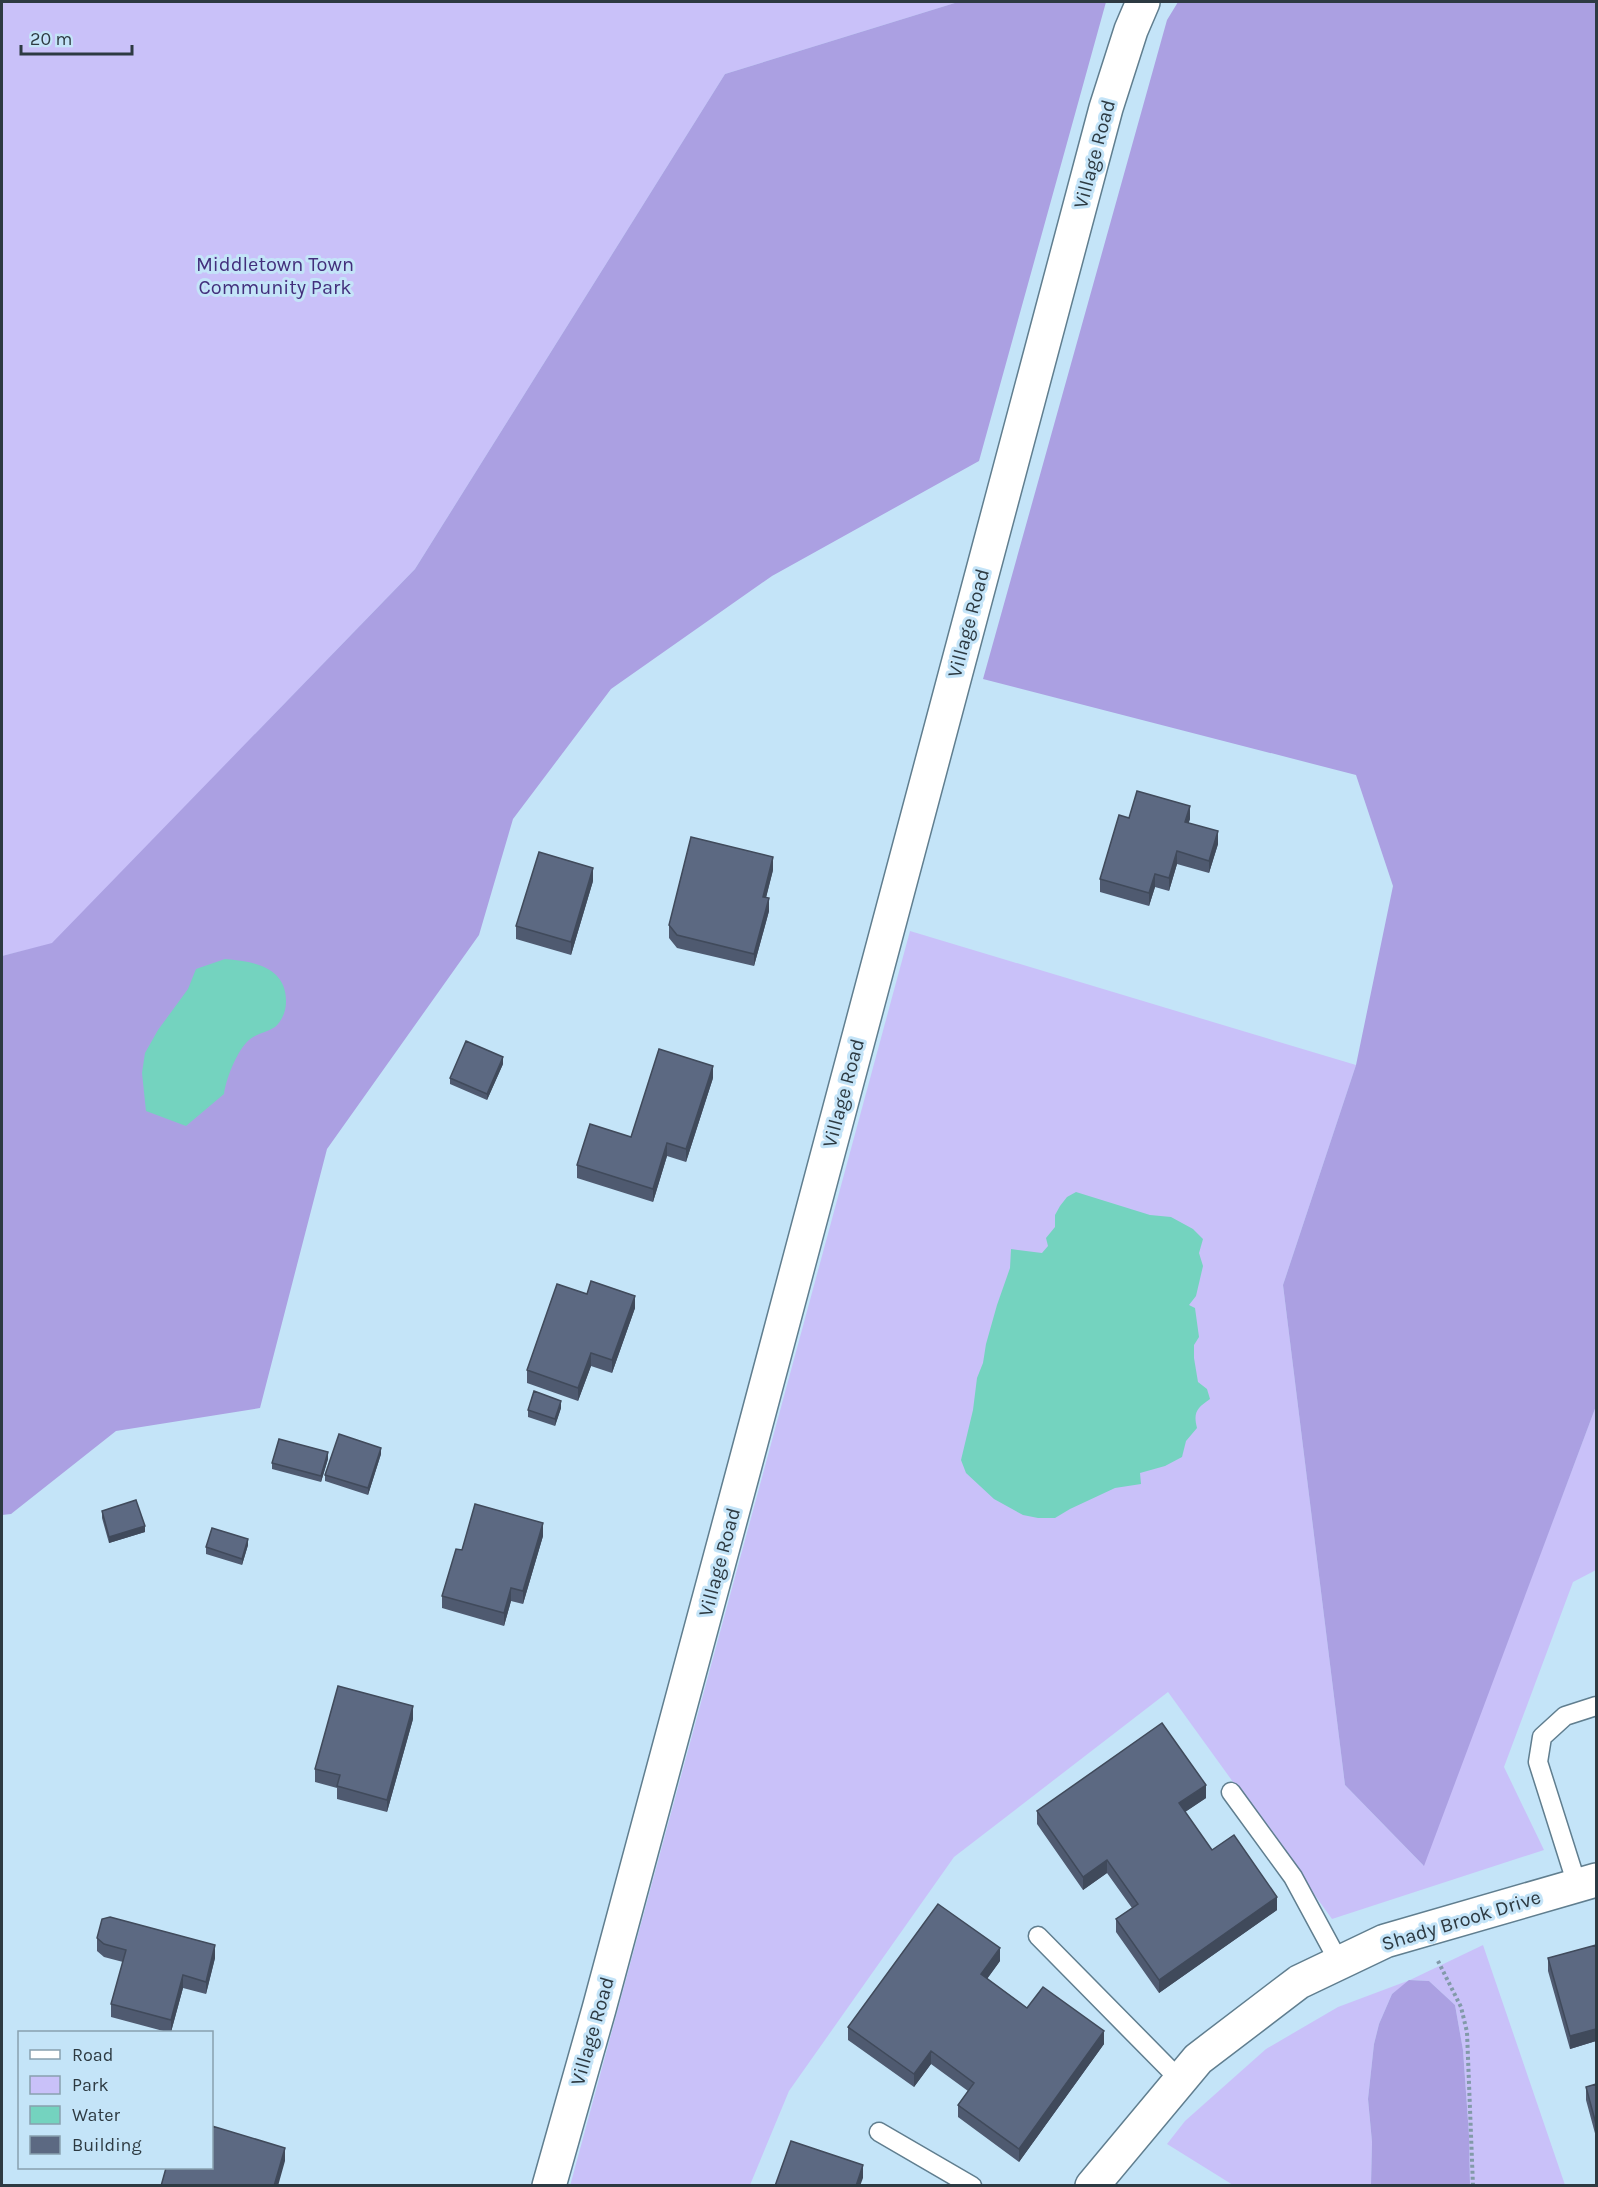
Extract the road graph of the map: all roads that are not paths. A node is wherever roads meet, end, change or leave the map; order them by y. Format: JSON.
{"nodes":[{"id":1,"x":1143,"y":2,"type":"edge"},
{"id":2,"x":1596,"y":1706,"type":"edge"},
{"id":3,"x":1231,"y":1792,"type":"dead end"},
{"id":4,"x":1587,"y":1883,"type":"edge"},
{"id":5,"x":1038,"y":1936,"type":"dead end"},
{"id":6,"x":1340,"y":1964,"type":"junction"},
{"id":7,"x":1180,"y":2080,"type":"junction"},
{"id":8,"x":879,"y":2132,"type":"dead end"},
{"id":9,"x":549,"y":2186,"type":"edge"},
{"id":10,"x":972,"y":2186,"type":"edge"},
{"id":11,"x":1092,"y":2186,"type":"edge"}],
"edges":[{"from":1,"to":9,"type":"street","name":"Village Road"},
{"from":2,"to":4,"type":"lane"},
{"from":3,"to":6,"type":"lane"},
{"from":4,"to":6,"type":"street","name":"Shady Brook Drive"},
{"from":5,"to":7,"type":"lane"},
{"from":6,"to":7,"type":"street","name":"Shady Brook Drive"},
{"from":7,"to":11,"type":"street","name":"Shady Brook Drive"},
{"from":8,"to":10,"type":"lane"}]}
